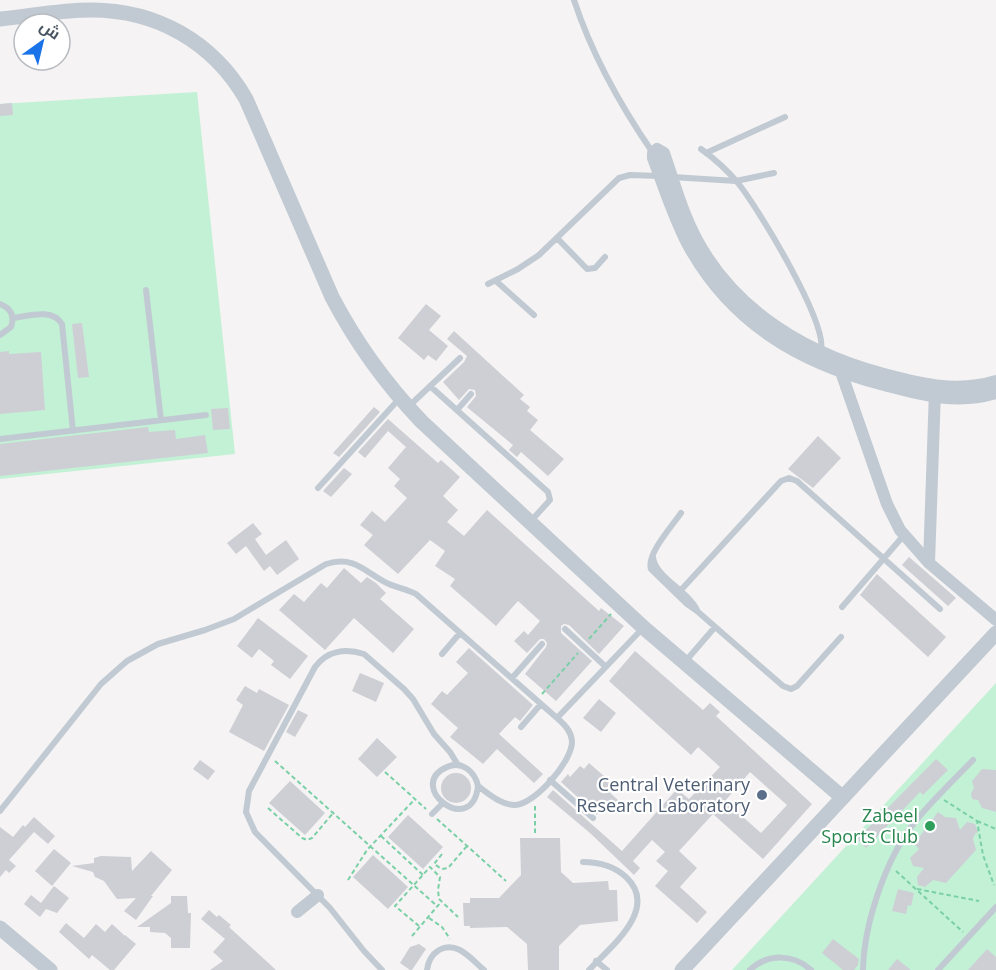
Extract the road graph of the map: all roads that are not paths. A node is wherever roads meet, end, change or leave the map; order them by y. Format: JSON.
{"nodes":[{"id":1,"x":574,"y":0,"type":"edge"},
{"id":2,"x":0,"y":19,"type":"edge"},
{"id":3,"x":785,"y":117,"type":"dead end"},
{"id":4,"x":653,"y":153,"type":"joint"},
{"id":5,"x":774,"y":172,"type":"dead end"},
{"id":6,"x":666,"y":176,"type":"junction"},
{"id":7,"x":736,"y":181,"type":"junction"},
{"id":8,"x":557,"y":238,"type":"junction"},
{"id":9,"x":604,"y":257,"type":"dead end"},
{"id":10,"x":496,"y":280,"type":"junction"},
{"id":11,"x":488,"y":284,"type":"dead end"},
{"id":12,"x":146,"y":290,"type":"dead end"},
{"id":13,"x":0,"y":304,"type":"edge"},
{"id":14,"x":534,"y":315,"type":"dead end"},
{"id":15,"x":13,"y":318,"type":"junction"},
{"id":16,"x":0,"y":334,"type":"edge"},
{"id":17,"x":821,"y":352,"type":"junction"},
{"id":18,"x":460,"y":358,"type":"dead end"},
{"id":19,"x":837,"y":358,"type":"junction"},
{"id":20,"x":842,"y":374,"type":"junction"},
{"id":21,"x":996,"y":381,"type":"edge"},
{"id":22,"x":430,"y":386,"type":"junction"},
{"id":23,"x":935,"y":392,"type":"junction"},
{"id":24,"x":975,"y":392,"type":"junction"},
{"id":25,"x":996,"y":393,"type":"edge"},
{"id":26,"x":471,"y":394,"type":"dead end"},
{"id":27,"x":404,"y":403,"type":"junction"},
{"id":28,"x":457,"y":410,"type":"junction"},
{"id":29,"x":207,"y":415,"type":"dead end"},
{"id":30,"x":161,"y":420,"type":"junction"},
{"id":31,"x":73,"y":431,"type":"junction"},
{"id":32,"x":0,"y":439,"type":"edge"},
{"id":33,"x":318,"y":488,"type":"dead end"},
{"id":34,"x":681,"y":513,"type":"dead end"},
{"id":35,"x":530,"y":522,"type":"junction"},
{"id":36,"x":904,"y":535,"type":"junction"},
{"id":37,"x":653,"y":554,"type":"junction"},
{"id":38,"x":884,"y":559,"type":"junction"},
{"id":39,"x":929,"y":563,"type":"junction"},
{"id":40,"x":681,"y":590,"type":"junction"},
{"id":41,"x":842,"y":607,"type":"dead end"},
{"id":42,"x":940,"y":609,"type":"dead end"},
{"id":43,"x":697,"y":611,"type":"junction"},
{"id":44,"x":996,"y":621,"type":"edge"},
{"id":45,"x":715,"y":627,"type":"junction"},
{"id":46,"x":644,"y":628,"type":"junction"},
{"id":47,"x":565,"y":629,"type":"dead end"},
{"id":48,"x":460,"y":633,"type":"junction"},
{"id":49,"x":996,"y":633,"type":"edge"},
{"id":50,"x":841,"y":637,"type":"dead end"},
{"id":51,"x":542,"y":644,"type":"dead end"},
{"id":52,"x":442,"y":654,"type":"dead end"},
{"id":53,"x":684,"y":663,"type":"junction"},
{"id":54,"x":606,"y":667,"type":"junction"},
{"id":55,"x":512,"y":678,"type":"junction"},
{"id":56,"x":541,"y":704,"type":"junction"},
{"id":57,"x":557,"y":718,"type":"junction"},
{"id":58,"x":521,"y":727,"type":"dead end"},
{"id":59,"x":973,"y":760,"type":"dead end"},
{"id":60,"x":458,"y":765,"type":"junction"},
{"id":61,"x":550,"y":780,"type":"junction"},
{"id":62,"x":478,"y":786,"type":"junction"},
{"id":63,"x":842,"y":797,"type":"junction"},
{"id":64,"x":442,"y":804,"type":"junction"},
{"id":65,"x":0,"y":811,"type":"edge"},
{"id":66,"x":432,"y":814,"type":"road end"},
{"id":67,"x":593,"y":818,"type":"dead end"},
{"id":68,"x":583,"y":862,"type":"dead end"},
{"id":69,"x":318,"y":895,"type":"junction"},
{"id":70,"x":996,"y":907,"type":"edge"},
{"id":71,"x":297,"y":912,"type":"dead end"},
{"id":72,"x":0,"y":928,"type":"edge"},
{"id":73,"x":596,"y":962,"type":"junction"},
{"id":74,"x":591,"y":969,"type":"edge"},
{"id":75,"x":51,"y":970,"type":"edge"},
{"id":76,"x":382,"y":970,"type":"edge"},
{"id":77,"x":428,"y":970,"type":"edge"},
{"id":78,"x":484,"y":970,"type":"edge"},
{"id":79,"x":607,"y":970,"type":"edge"},
{"id":80,"x":682,"y":970,"type":"edge"},
{"id":81,"x":750,"y":970,"type":"edge"},
{"id":82,"x":811,"y":970,"type":"edge"},
{"id":83,"x":863,"y":970,"type":"edge"},
{"id":84,"x":938,"y":970,"type":"edge"}],
"edges":[{"from":1,"to":4,"type":"lane"},
{"from":2,"to":27,"type":"street"},
{"from":3,"to":7,"type":"lane"},
{"from":4,"to":6,"type":"street"},
{"from":5,"to":7,"type":"lane"},
{"from":6,"to":7,"type":"lane"},
{"from":6,"to":8,"type":"lane"},
{"from":6,"to":17,"type":"street"},
{"from":6,"to":20,"type":"street"},
{"from":7,"to":17,"type":"lane"},
{"from":8,"to":9,"type":"lane"},
{"from":8,"to":10,"type":"lane"},
{"from":10,"to":11,"type":"lane"},
{"from":10,"to":14,"type":"lane"},
{"from":12,"to":30,"type":"lane"},
{"from":13,"to":15,"type":"lane"},
{"from":15,"to":16,"type":"lane"},
{"from":15,"to":31,"type":"lane"},
{"from":17,"to":19,"type":"street"},
{"from":18,"to":22,"type":"lane"},
{"from":19,"to":20,"type":"street"},
{"from":19,"to":23,"type":"street"},
{"from":20,"to":23,"type":"street"},
{"from":20,"to":36,"type":"street"},
{"from":21,"to":24,"type":"street"},
{"from":22,"to":27,"type":"lane"},
{"from":22,"to":28,"type":"lane"},
{"from":23,"to":24,"type":"street"},
{"from":23,"to":39,"type":"street"},
{"from":24,"to":25,"type":"street"},
{"from":26,"to":28,"type":"lane"},
{"from":27,"to":33,"type":"lane"},
{"from":27,"to":35,"type":"street"},
{"from":28,"to":35,"type":"lane"},
{"from":29,"to":30,"type":"lane"},
{"from":30,"to":31,"type":"lane"},
{"from":31,"to":32,"type":"lane"},
{"from":34,"to":37,"type":"lane"},
{"from":35,"to":46,"type":"street"},
{"from":36,"to":38,"type":"lane"},
{"from":36,"to":39,"type":"street"},
{"from":37,"to":40,"type":"lane"},
{"from":37,"to":43,"type":"lane"},
{"from":38,"to":40,"type":"lane"},
{"from":38,"to":41,"type":"lane"},
{"from":38,"to":42,"type":"lane"},
{"from":39,"to":44,"type":"street"},
{"from":40,"to":43,"type":"lane"},
{"from":43,"to":45,"type":"lane"},
{"from":45,"to":50,"type":"lane"},
{"from":45,"to":53,"type":"lane"},
{"from":46,"to":53,"type":"street"},
{"from":46,"to":54,"type":"lane"},
{"from":47,"to":54,"type":"lane"},
{"from":48,"to":52,"type":"lane"},
{"from":48,"to":55,"type":"lane"},
{"from":48,"to":65,"type":"lane"},
{"from":49,"to":63,"type":"street"},
{"from":51,"to":55,"type":"lane"},
{"from":53,"to":63,"type":"street"},
{"from":54,"to":57,"type":"lane"},
{"from":55,"to":56,"type":"lane"},
{"from":56,"to":57,"type":"lane"},
{"from":56,"to":58,"type":"lane"},
{"from":57,"to":61,"type":"lane"},
{"from":59,"to":83,"type":"lane"},
{"from":60,"to":62,"type":"lane"},
{"from":60,"to":64,"type":"lane"},
{"from":60,"to":69,"type":"lane"},
{"from":61,"to":62,"type":"lane"},
{"from":61,"to":67,"type":"lane"},
{"from":62,"to":64,"type":"lane"},
{"from":63,"to":80,"type":"street"},
{"from":64,"to":66,"type":"lane"},
{"from":68,"to":73,"type":"lane"},
{"from":69,"to":71,"type":"street"},
{"from":69,"to":76,"type":"lane"},
{"from":70,"to":84,"type":"lane"},
{"from":72,"to":75,"type":"street"},
{"from":73,"to":74,"type":"lane"},
{"from":73,"to":79,"type":"lane"},
{"from":77,"to":78,"type":"lane"},
{"from":81,"to":82,"type":"lane"}]}
